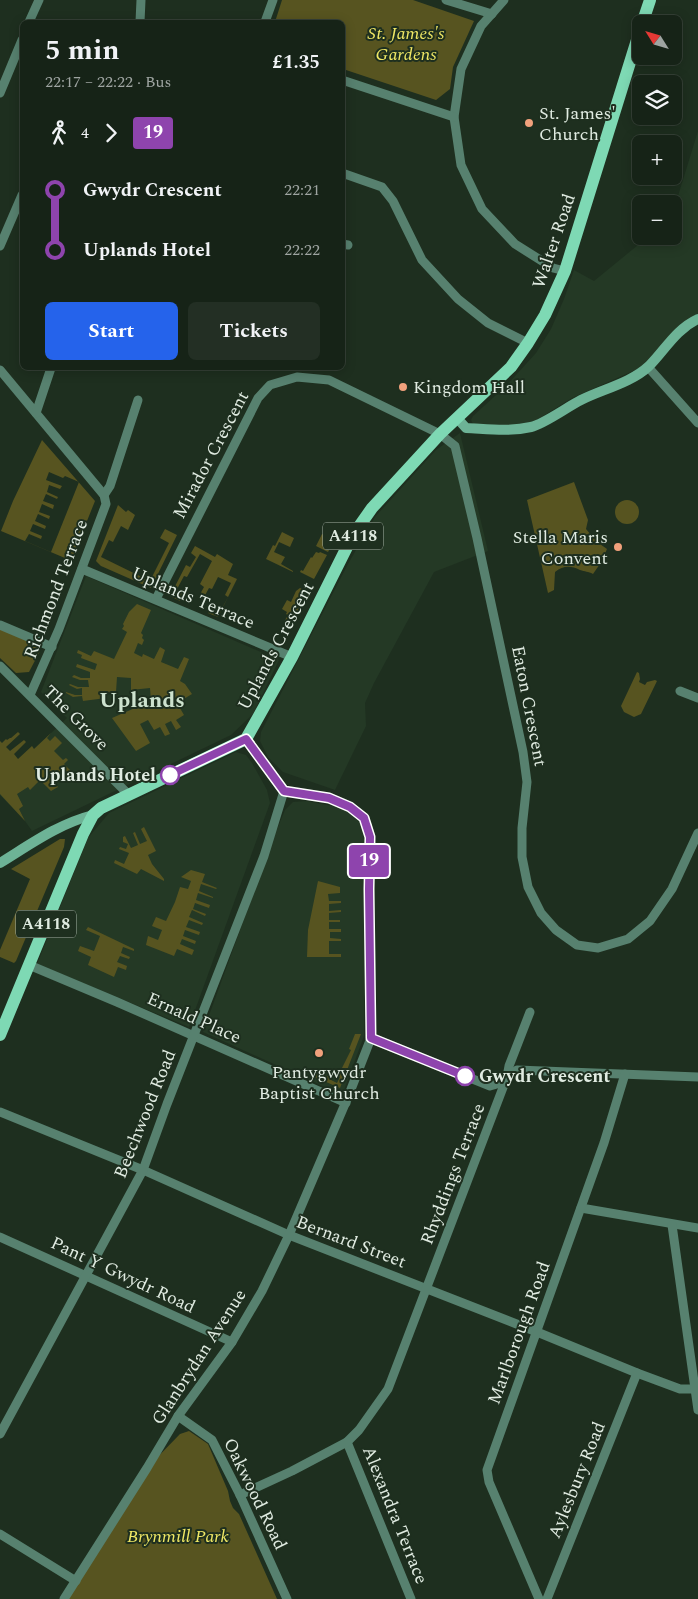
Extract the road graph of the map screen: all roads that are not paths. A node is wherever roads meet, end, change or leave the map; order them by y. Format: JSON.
{"nodes":[{"id":1,"x":38,"y":0,"type":"edge"},
{"id":2,"x":142,"y":0,"type":"edge"},
{"id":3,"x":273,"y":0,"type":"edge"},
{"id":4,"x":446,"y":0,"type":"edge"},
{"id":5,"x":504,"y":0,"type":"edge"},
{"id":6,"x":650,"y":0,"type":"edge"},
{"id":7,"x":492,"y":14,"type":"junction"},
{"id":8,"x":645,"y":15,"type":"edge"},
{"id":9,"x":31,"y":20,"type":"edge"},
{"id":10,"x":140,"y":20,"type":"edge"},
{"id":11,"x":266,"y":20,"type":"edge"},
{"id":12,"x":20,"y":45,"type":"edge"},
{"id":13,"x":632,"y":57,"type":"edge"},
{"id":14,"x":345,"y":81,"type":"edge"},
{"id":15,"x":1,"y":89,"type":"edge"},
{"id":16,"x":454,"y":117,"type":"junction"},
{"id":17,"x":345,"y":174,"type":"edge"},
{"id":18,"x":20,"y":201,"type":"edge"},
{"id":19,"x":0,"y":246,"type":"edge"},
{"id":20,"x":564,"y":271,"type":"junction"},
{"id":21,"x":698,"y":319,"type":"edge"},
{"id":22,"x":528,"y":343,"type":"junction"},
{"id":23,"x":648,"y":367,"type":"junction"},
{"id":24,"x":0,"y":370,"type":"edge"},
{"id":25,"x":50,"y":370,"type":"edge"},
{"id":26,"x":297,"y":370,"type":"edge"},
{"id":27,"x":297,"y":377,"type":"junction"},
{"id":28,"x":138,"y":400,"type":"dead end"},
{"id":29,"x":36,"y":413,"type":"junction"},
{"id":30,"x":457,"y":418,"type":"junction"},
{"id":31,"x":698,"y":423,"type":"edge"},
{"id":32,"x":440,"y":434,"type":"junction"},
{"id":33,"x":104,"y":494,"type":"junction"},
{"id":34,"x":82,"y":569,"type":"junction"},
{"id":35,"x":156,"y":599,"type":"junction"},
{"id":36,"x":0,"y":625,"type":"edge"},
{"id":37,"x":52,"y":646,"type":"junction"},
{"id":38,"x":292,"y":657,"type":"junction"},
{"id":39,"x":0,"y":666,"type":"edge"},
{"id":40,"x":680,"y":691,"type":"dead end"},
{"id":41,"x":30,"y":695,"type":"junction"},
{"id":42,"x":698,"y":698,"type":"edge"},
{"id":43,"x":246,"y":739,"type":"junction"},
{"id":44,"x":284,"y":791,"type":"junction"},
{"id":45,"x":128,"y":794,"type":"junction"},
{"id":46,"x":93,"y":815,"type":"junction"},
{"id":47,"x":698,"y":833,"type":"edge"},
{"id":48,"x":0,"y":863,"type":"edge"},
{"id":49,"x":29,"y":965,"type":"junction"},
{"id":50,"x":530,"y":1012,"type":"dead end"},
{"id":51,"x":0,"y":1034,"type":"edge"},
{"id":52,"x":194,"y":1036,"type":"junction"},
{"id":53,"x":371,"y":1038,"type":"junction"},
{"id":54,"x":625,"y":1074,"type":"junction"},
{"id":55,"x":507,"y":1077,"type":"junction"},
{"id":56,"x":698,"y":1077,"type":"edge"},
{"id":57,"x":346,"y":1103,"type":"junction"},
{"id":58,"x":0,"y":1112,"type":"edge"},
{"id":59,"x":143,"y":1170,"type":"junction"},
{"id":60,"x":582,"y":1208,"type":"junction"},
{"id":61,"x":672,"y":1225,"type":"junction"},
{"id":62,"x":698,"y":1228,"type":"edge"},
{"id":63,"x":289,"y":1235,"type":"junction"},
{"id":64,"x":0,"y":1237,"type":"edge"},
{"id":65,"x":86,"y":1275,"type":"junction"},
{"id":66,"x":427,"y":1289,"type":"junction"},
{"id":67,"x":537,"y":1332,"type":"junction"},
{"id":68,"x":232,"y":1342,"type":"junction"},
{"id":69,"x":637,"y":1373,"type":"junction"},
{"id":70,"x":695,"y":1389,"type":"junction"},
{"id":71,"x":698,"y":1410,"type":"edge"},
{"id":72,"x":178,"y":1416,"type":"junction"},
{"id":73,"x":0,"y":1434,"type":"edge"},
{"id":74,"x":348,"y":1442,"type":"junction"},
{"id":75,"x":240,"y":1495,"type":"junction"},
{"id":76,"x":0,"y":1534,"type":"edge"},
{"id":77,"x":76,"y":1581,"type":"junction"},
{"id":78,"x":64,"y":1599,"type":"edge"},
{"id":79,"x":287,"y":1599,"type":"edge"},
{"id":80,"x":412,"y":1599,"type":"edge"},
{"id":81,"x":539,"y":1599,"type":"edge"},
{"id":82,"x":547,"y":1599,"type":"edge"}],
"edges":[{"from":1,"to":9,"type":"street"},
{"from":2,"to":10,"type":"street"},
{"from":3,"to":11,"type":"street"},
{"from":4,"to":7,"type":"street"},
{"from":5,"to":7,"type":"street"},
{"from":6,"to":8,"type":"main road","name":"Walter Road","number":"A4118"},
{"from":7,"to":16,"type":"street"},
{"from":12,"to":15,"type":"street"},
{"from":13,"to":20,"type":"main road","name":"Walter Road","number":"A4118"},
{"from":14,"to":16,"type":"street"},
{"from":16,"to":20,"type":"street"},
{"from":17,"to":22,"type":"street"},
{"from":18,"to":19,"type":"street"},
{"from":20,"to":22,"type":"main road","name":"Walter Road","number":"A4118"},
{"from":21,"to":23,"type":"street"},
{"from":22,"to":30,"type":"main road","name":"Walter Road","number":"A4118"},
{"from":23,"to":30,"type":"street"},
{"from":23,"to":31,"type":"street"},
{"from":24,"to":29,"type":"street"},
{"from":25,"to":29,"type":"street"},
{"from":26,"to":27,"type":"street"},
{"from":27,"to":32,"type":"street","name":"Mirador Crescent"},
{"from":27,"to":35,"type":"street","name":"Mirador Crescent"},
{"from":28,"to":33,"type":"street","name":"Richmond Terrace"},
{"from":29,"to":33,"type":"street"},
{"from":30,"to":32,"type":"main road","name":"Walter Road","number":"A4118"},
{"from":32,"to":38,"type":"main road","name":"Uplands Crescent","number":"A4118"},
{"from":32,"to":47,"type":"street","name":"Eaton Crescent"},
{"from":33,"to":34,"type":"street","name":"Richmond Terrace"},
{"from":34,"to":35,"type":"street","name":"Uplands Terrace"},
{"from":34,"to":37,"type":"street","name":"Richmond Terrace"},
{"from":35,"to":38,"type":"street","name":"Uplands Terrace"},
{"from":36,"to":37,"type":"street"},
{"from":37,"to":41,"type":"street","name":"Richmond Terrace"},
{"from":38,"to":43,"type":"main road","name":"Uplands Crescent","number":"A4118"},
{"from":39,"to":41,"type":"street","name":"The Grove"},
{"from":40,"to":42,"type":"street"},
{"from":41,"to":45,"type":"street","name":"The Grove"},
{"from":43,"to":44,"type":"street"},
{"from":43,"to":45,"type":"main road","name":"Uplands Crescent","number":"A4118"},
{"from":44,"to":52,"type":"street","name":"Beechwood Road"},
{"from":44,"to":53,"type":"street"},
{"from":45,"to":46,"type":"main road","name":"Uplands Crescent","number":"A4118"},
{"from":46,"to":48,"type":"street"},
{"from":46,"to":49,"type":"main road","number":"A4118"},
{"from":49,"to":51,"type":"main road","number":"A4118"},
{"from":49,"to":52,"type":"street","name":"Ernald Place"},
{"from":50,"to":55,"type":"street"},
{"from":52,"to":57,"type":"street","name":"Ernald Place"},
{"from":52,"to":59,"type":"street","name":"Beechwood Road"},
{"from":53,"to":55,"type":"street"},
{"from":53,"to":57,"type":"street","name":"Glanbrydan Avenue"},
{"from":54,"to":55,"type":"street"},
{"from":54,"to":56,"type":"street"},
{"from":54,"to":60,"type":"street","name":"Marlborough Road"},
{"from":55,"to":66,"type":"street","name":"Rhyddings Terrace"},
{"from":57,"to":63,"type":"street","name":"Glanbrydan Avenue"},
{"from":58,"to":59,"type":"street","name":"Bernard Street"},
{"from":59,"to":63,"type":"street","name":"Bernard Street"},
{"from":59,"to":65,"type":"street","name":"Beechwood Road"},
{"from":60,"to":61,"type":"street"},
{"from":60,"to":67,"type":"street","name":"Marlborough Road"},
{"from":61,"to":62,"type":"street"},
{"from":61,"to":70,"type":"street"},
{"from":63,"to":66,"type":"street","name":"Bernard Street"},
{"from":63,"to":68,"type":"street","name":"Glanbrydan Avenue"},
{"from":64,"to":65,"type":"street","name":"Pant Y Gwydr Road"},
{"from":65,"to":68,"type":"street","name":"Pant Y Gwydr Road"},
{"from":65,"to":73,"type":"street","name":"Beechwood Road"},
{"from":66,"to":67,"type":"street","name":"Bernard Street"},
{"from":66,"to":74,"type":"street","name":"Rhyddings Terrace"},
{"from":67,"to":69,"type":"street","name":"Bernard Street"},
{"from":67,"to":81,"type":"street","name":"Marlborough Road"},
{"from":68,"to":72,"type":"street","name":"Glanbrydan Avenue"},
{"from":69,"to":70,"type":"street","name":"Bernard Street"},
{"from":69,"to":82,"type":"street","name":"Aylesbury Road"},
{"from":70,"to":71,"type":"street"},
{"from":72,"to":75,"type":"street","name":"Oakwood Road"},
{"from":72,"to":77,"type":"street","name":"Glanbrydan Avenue"},
{"from":74,"to":75,"type":"street","name":"Rhyddings Terrace"},
{"from":74,"to":80,"type":"street","name":"Alexandra Terrace"},
{"from":75,"to":79,"type":"street","name":"Oakwood Road"},
{"from":76,"to":77,"type":"street"},
{"from":77,"to":78,"type":"street","name":"Glanbrydan Avenue"}]}
